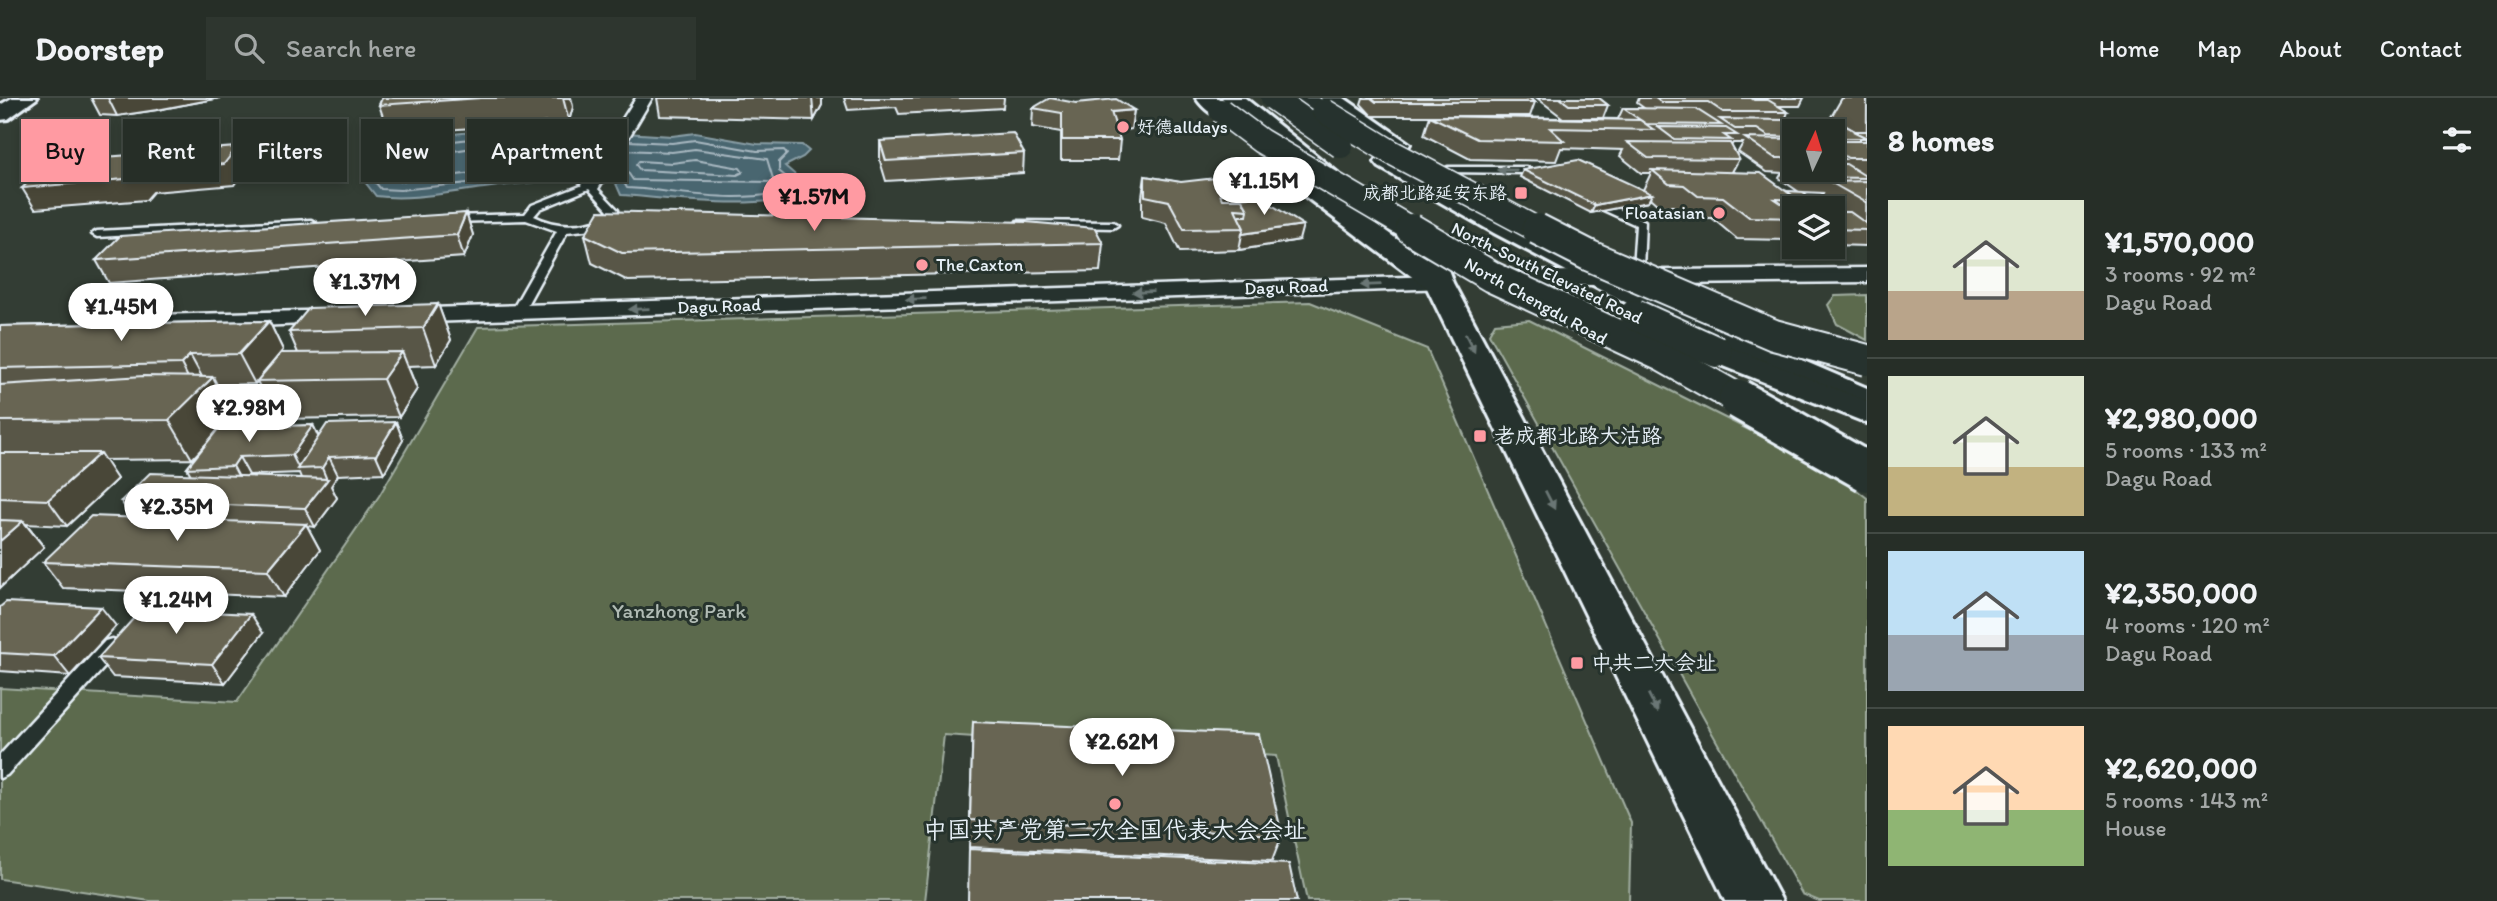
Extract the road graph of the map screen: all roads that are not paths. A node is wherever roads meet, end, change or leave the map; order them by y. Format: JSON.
{"nodes":[{"id":1,"x":27,"y":98,"type":"edge"},
{"id":2,"x":644,"y":98,"type":"edge"},
{"id":3,"x":1198,"y":98,"type":"edge"},
{"id":4,"x":1206,"y":98,"type":"edge"},
{"id":5,"x":1232,"y":98,"type":"edge"},
{"id":6,"x":1246,"y":98,"type":"edge"},
{"id":7,"x":1273,"y":98,"type":"edge"},
{"id":8,"x":1293,"y":98,"type":"edge"},
{"id":9,"x":1306,"y":98,"type":"edge"},
{"id":10,"x":1331,"y":98,"type":"edge"},
{"id":11,"x":0,"y":114,"type":"edge"},
{"id":12,"x":1383,"y":147,"type":"junction"},
{"id":13,"x":1259,"y":150,"type":"junction"},
{"id":14,"x":1322,"y":170,"type":"junction"},
{"id":15,"x":1448,"y":170,"type":"junction"},
{"id":16,"x":1549,"y":180,"type":"edge"},
{"id":17,"x":592,"y":183,"type":"junction"},
{"id":18,"x":1583,"y":196,"type":"edge"},
{"id":19,"x":528,"y":217,"type":"junction"},
{"id":20,"x":438,"y":219,"type":"edge"},
{"id":21,"x":609,"y":219,"type":"junction"},
{"id":22,"x":622,"y":219,"type":"edge"},
{"id":23,"x":318,"y":223,"type":"edge"},
{"id":24,"x":1015,"y":223,"type":"edge"},
{"id":25,"x":1113,"y":225,"type":"dead end"},
{"id":26,"x":563,"y":229,"type":"junction"},
{"id":27,"x":1567,"y":232,"type":"junction"},
{"id":28,"x":97,"y":234,"type":"dead end"},
{"id":29,"x":1422,"y":234,"type":"junction"},
{"id":30,"x":1647,"y":272,"type":"junction"},
{"id":31,"x":1594,"y":273,"type":"junction"},
{"id":32,"x":1867,"y":275,"type":"edge"},
{"id":33,"x":1492,"y":279,"type":"junction"},
{"id":34,"x":1439,"y":283,"type":"junction"},
{"id":35,"x":517,"y":312,"type":"junction"},
{"id":36,"x":98,"y":325,"type":"edge"},
{"id":37,"x":1773,"y":335,"type":"junction"},
{"id":38,"x":1662,"y":356,"type":"junction"},
{"id":39,"x":1867,"y":360,"type":"edge"},
{"id":40,"x":1867,"y":370,"type":"edge"},
{"id":41,"x":1867,"y":392,"type":"edge"},
{"id":42,"x":1867,"y":400,"type":"edge"},
{"id":43,"x":1867,"y":413,"type":"edge"},
{"id":44,"x":1867,"y":454,"type":"edge"},
{"id":45,"x":1867,"y":472,"type":"edge"},
{"id":46,"x":124,"y":632,"type":"edge"},
{"id":47,"x":0,"y":769,"type":"edge"},
{"id":48,"x":1754,"y":901,"type":"edge"}],
"edges":[{"from":1,"to":11,"type":"main road"},
{"from":2,"to":17,"type":"street"},
{"from":3,"to":13,"type":"main road"},
{"from":4,"to":38,"type":"main road","bridge":true},
{"from":5,"to":14,"type":"main road","name":"North Chengdu Road"},
{"from":6,"to":43,"type":"main road","name":"North-South Elevated Road","bridge":true},
{"from":7,"to":41,"type":"main road","name":"North-South Elevated Road","bridge":true},
{"from":8,"to":12,"type":"main road"},
{"from":9,"to":37,"type":"main road","bridge":true},
{"from":10,"to":12,"type":"main road"},
{"from":12,"to":15,"type":"main road"},
{"from":12,"to":31,"type":"main road"},
{"from":13,"to":14,"type":"main road"},
{"from":13,"to":34,"type":"main road"},
{"from":14,"to":29,"type":"main road","name":"North Chengdu Road"},
{"from":16,"to":15,"type":"lane","one_way":true},
{"from":15,"to":27,"type":"main road"},
{"from":17,"to":19,"type":"lane"},
{"from":17,"to":21,"type":"lane"},
{"from":18,"to":30,"type":"lane"},
{"from":19,"to":20,"type":"lane"},
{"from":19,"to":26,"type":"lane"},
{"from":21,"to":22,"type":"lane"},
{"from":21,"to":26,"type":"lane"},
{"from":23,"to":28,"type":"lane"},
{"from":24,"to":25,"type":"lane"},
{"from":26,"to":35,"type":"lane"},
{"from":27,"to":30,"type":"main road"},
{"from":27,"to":31,"type":"main road"},
{"from":29,"to":33,"type":"main road","name":"North Chengdu Road"},
{"from":29,"to":34,"type":"main road"},
{"from":30,"to":31,"type":"street"},
{"from":30,"to":32,"type":"street"},
{"from":30,"to":40,"type":"main road"},
{"from":31,"to":33,"type":"street"},
{"from":31,"to":42,"type":"main road"},
{"from":33,"to":44,"type":"main road","name":"North Chengdu Road"},
{"from":34,"to":35,"type":"street","name":"Dagu Road","one_way":true},
{"from":34,"to":48,"type":"main road","one_way":true},
{"from":35,"to":36,"type":"street","name":"Dagu Road"},
{"from":37,"to":39,"type":"main road","bridge":true},
{"from":37,"to":40,"type":"main road","bridge":true},
{"from":38,"to":44,"type":"main road","bridge":true},
{"from":38,"to":45,"type":"main road","bridge":true},
{"from":46,"to":47,"type":"lane"}]}
